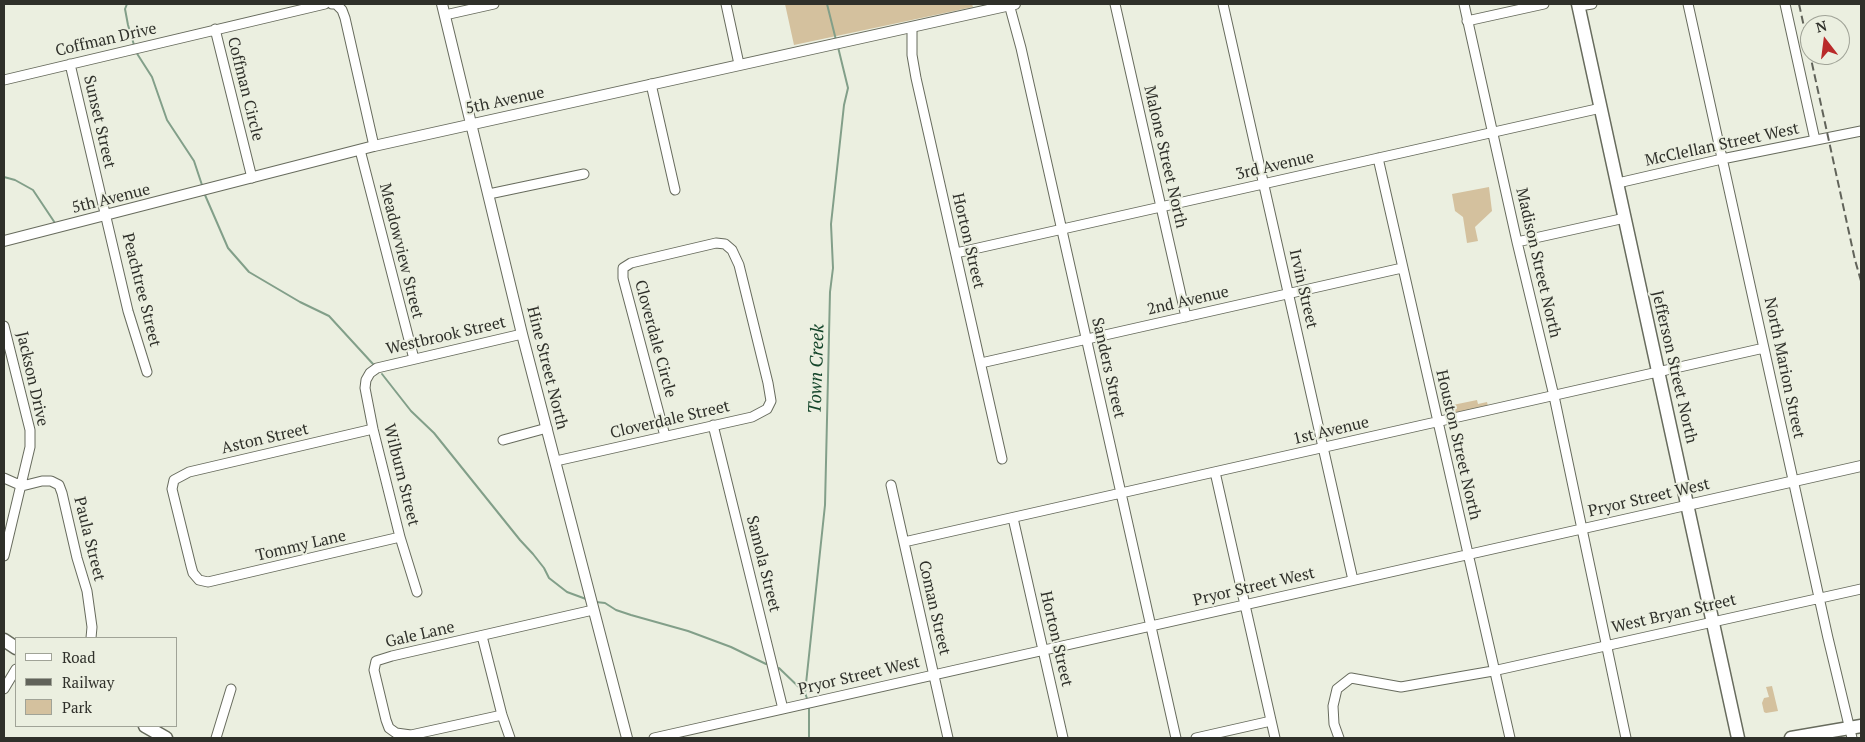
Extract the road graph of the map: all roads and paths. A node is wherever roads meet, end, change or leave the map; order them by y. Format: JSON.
{"nodes":[{"id":1,"x":325,"y":4,"type":"edge"},
{"id":2,"x":332,"y":4,"type":"edge"},
{"id":3,"x":442,"y":4,"type":"edge"},
{"id":4,"x":494,"y":4,"type":"edge"},
{"id":5,"x":726,"y":4,"type":"edge"},
{"id":6,"x":1011,"y":4,"type":"edge"},
{"id":7,"x":1115,"y":4,"type":"edge"},
{"id":8,"x":1223,"y":4,"type":"edge"},
{"id":9,"x":1464,"y":4,"type":"edge"},
{"id":10,"x":1544,"y":4,"type":"edge"},
{"id":11,"x":1592,"y":4,"type":"edge"},
{"id":12,"x":1688,"y":4,"type":"edge"},
{"id":13,"x":1785,"y":4,"type":"edge"},
{"id":14,"x":1579,"y":5,"type":"edge"},
{"id":15,"x":445,"y":15,"type":"junction"},
{"id":16,"x":1467,"y":21,"type":"junction"},
{"id":17,"x":912,"y":28,"type":"junction"},
{"id":18,"x":215,"y":29,"type":"junction"},
{"id":19,"x":70,"y":64,"type":"junction"},
{"id":20,"x":739,"y":64,"type":"junction"},
{"id":21,"x":4,"y":80,"type":"edge"},
{"id":22,"x":651,"y":84,"type":"junction"},
{"id":23,"x":1601,"y":108,"type":"junction"},
{"id":24,"x":472,"y":124,"type":"junction"},
{"id":25,"x":1861,"y":131,"type":"edge"},
{"id":26,"x":1492,"y":132,"type":"junction"},
{"id":27,"x":1814,"y":140,"type":"junction"},
{"id":28,"x":374,"y":146,"type":"junction"},
{"id":29,"x":360,"y":150,"type":"junction"},
{"id":30,"x":1378,"y":158,"type":"junction"},
{"id":31,"x":1722,"y":159,"type":"junction"},
{"id":32,"x":584,"y":174,"type":"dead end"},
{"id":33,"x":252,"y":178,"type":"junction"},
{"id":34,"x":1618,"y":183,"type":"junction"},
{"id":35,"x":1264,"y":184,"type":"junction"},
{"id":36,"x":675,"y":190,"type":"dead end"},
{"id":37,"x":489,"y":194,"type":"junction"},
{"id":38,"x":1161,"y":207,"type":"junction"},
{"id":39,"x":107,"y":216,"type":"junction"},
{"id":40,"x":1625,"y":218,"type":"junction"},
{"id":41,"x":1061,"y":230,"type":"junction"},
{"id":42,"x":4,"y":241,"type":"edge"},
{"id":43,"x":1517,"y":242,"type":"junction"},
{"id":44,"x":956,"y":253,"type":"junction"},
{"id":45,"x":1402,"y":268,"type":"junction"},
{"id":46,"x":1288,"y":293,"type":"junction"},
{"id":47,"x":1186,"y":316,"type":"junction"},
{"id":48,"x":4,"y":326,"type":"edge"},
{"id":49,"x":522,"y":334,"type":"junction"},
{"id":50,"x":1086,"y":339,"type":"junction"},
{"id":51,"x":1764,"y":348,"type":"junction"},
{"id":52,"x":414,"y":359,"type":"junction"},
{"id":53,"x":980,"y":363,"type":"junction"},
{"id":54,"x":376,"y":368,"type":"joint"},
{"id":55,"x":147,"y":372,"type":"dead end"},
{"id":56,"x":1658,"y":372,"type":"junction"},
{"id":57,"x":769,"y":388,"type":"joint"},
{"id":58,"x":1554,"y":396,"type":"junction"},
{"id":59,"x":1438,"y":422,"type":"junction"},
{"id":60,"x":713,"y":425,"type":"junction"},
{"id":61,"x":547,"y":428,"type":"junction"},
{"id":62,"x":374,"y":429,"type":"junction"},
{"id":63,"x":665,"y":436,"type":"junction"},
{"id":64,"x":503,"y":440,"type":"dead end"},
{"id":65,"x":1323,"y":448,"type":"junction"},
{"id":66,"x":1002,"y":460,"type":"dead end"},
{"id":67,"x":556,"y":461,"type":"junction"},
{"id":68,"x":1861,"y":466,"type":"edge"},
{"id":69,"x":1215,"y":472,"type":"junction"},
{"id":70,"x":4,"y":478,"type":"edge"},
{"id":71,"x":1793,"y":481,"type":"junction"},
{"id":72,"x":891,"y":484,"type":"dead end"},
{"id":73,"x":22,"y":486,"type":"junction"},
{"id":74,"x":1121,"y":494,"type":"junction"},
{"id":75,"x":1688,"y":505,"type":"junction"},
{"id":76,"x":1013,"y":518,"type":"junction"},
{"id":77,"x":1581,"y":529,"type":"junction"},
{"id":78,"x":400,"y":537,"type":"junction"},
{"id":79,"x":904,"y":542,"type":"junction"},
{"id":80,"x":1467,"y":554,"type":"junction"},
{"id":81,"x":4,"y":556,"type":"edge"},
{"id":82,"x":1353,"y":580,"type":"junction"},
{"id":83,"x":208,"y":582,"type":"joint"},
{"id":84,"x":1861,"y":589,"type":"edge"},
{"id":85,"x":417,"y":592,"type":"dead end"},
{"id":86,"x":1819,"y":597,"type":"junction"},
{"id":87,"x":1245,"y":605,"type":"junction"},
{"id":88,"x":593,"y":610,"type":"junction"},
{"id":89,"x":1712,"y":621,"type":"junction"},
{"id":90,"x":1151,"y":626,"type":"junction"},
{"id":91,"x":482,"y":636,"type":"junction"},
{"id":92,"x":91,"y":637,"type":"edge"},
{"id":93,"x":4,"y":640,"type":"edge"},
{"id":94,"x":1607,"y":645,"type":"junction"},
{"id":95,"x":15,"y":647,"type":"edge"},
{"id":96,"x":1043,"y":650,"type":"junction"},
{"id":97,"x":15,"y":671,"type":"edge"},
{"id":98,"x":1493,"y":671,"type":"junction"},
{"id":99,"x":934,"y":675,"type":"junction"},
{"id":100,"x":231,"y":689,"type":"dead end"},
{"id":101,"x":4,"y":690,"type":"edge"},
{"id":102,"x":783,"y":709,"type":"junction"},
{"id":103,"x":502,"y":715,"type":"junction"},
{"id":104,"x":1272,"y":721,"type":"junction"},
{"id":105,"x":147,"y":727,"type":"edge"},
{"id":106,"x":1854,"y":731,"type":"edge"},
{"id":107,"x":166,"y":738,"type":"edge"},
{"id":108,"x":216,"y":738,"type":"edge"},
{"id":109,"x":510,"y":738,"type":"edge"},
{"id":110,"x":627,"y":738,"type":"edge"},
{"id":111,"x":654,"y":738,"type":"edge"},
{"id":112,"x":948,"y":738,"type":"edge"},
{"id":113,"x":1063,"y":738,"type":"edge"},
{"id":114,"x":1176,"y":738,"type":"edge"},
{"id":115,"x":1196,"y":738,"type":"edge"},
{"id":116,"x":1275,"y":738,"type":"edge"},
{"id":117,"x":1338,"y":738,"type":"edge"},
{"id":118,"x":1510,"y":738,"type":"edge"},
{"id":119,"x":1626,"y":738,"type":"edge"},
{"id":120,"x":1738,"y":738,"type":"edge"},
{"id":121,"x":1791,"y":738,"type":"edge"}],
"edges":[{"from":1,"to":18,"type":"street","name":"Coffman Circle"},
{"from":2,"to":28,"type":"street"},
{"from":3,"to":15,"type":"street","name":"Hine Street North"},
{"from":4,"to":15,"type":"street"},
{"from":5,"to":20,"type":"street"},
{"from":6,"to":17,"type":"street","name":"5th Avenue"},
{"from":6,"to":41,"type":"street","name":"Sanders Street"},
{"from":7,"to":38,"type":"street","name":"Malone Street North"},
{"from":8,"to":35,"type":"street","name":"Irvin Street"},
{"from":9,"to":16,"type":"street","name":"Madison Street North"},
{"from":10,"to":16,"type":"street"},
{"from":11,"to":14,"type":"street"},
{"from":12,"to":31,"type":"street","name":"North Marion Street"},
{"from":13,"to":27,"type":"street"},
{"from":14,"to":23,"type":"main road","name":"Jefferson Street North"},
{"from":15,"to":24,"type":"street","name":"Hine Street North"},
{"from":16,"to":26,"type":"street","name":"Madison Street North"},
{"from":17,"to":20,"type":"street","name":"5th Avenue"},
{"from":17,"to":44,"type":"street","name":"Horton Street"},
{"from":18,"to":19,"type":"street","name":"Coffman Drive"},
{"from":18,"to":33,"type":"street","name":"Coffman Circle"},
{"from":19,"to":21,"type":"street","name":"Coffman Drive"},
{"from":19,"to":39,"type":"street","name":"Sunset Street"},
{"from":20,"to":22,"type":"street","name":"5th Avenue"},
{"from":22,"to":24,"type":"street","name":"5th Avenue"},
{"from":22,"to":36,"type":"street"},
{"from":23,"to":26,"type":"street","name":"3rd Avenue"},
{"from":23,"to":34,"type":"main road","name":"Jefferson Street North"},
{"from":24,"to":28,"type":"street","name":"5th Avenue"},
{"from":24,"to":37,"type":"street","name":"Hine Street North"},
{"from":25,"to":27,"type":"street","name":"McClellan Street West"},
{"from":26,"to":30,"type":"street","name":"3rd Avenue"},
{"from":26,"to":43,"type":"street","name":"Madison Street North"},
{"from":27,"to":31,"type":"street","name":"McClellan Street West"},
{"from":28,"to":29,"type":"street","name":"5th Avenue"},
{"from":29,"to":33,"type":"street","name":"5th Avenue"},
{"from":29,"to":52,"type":"street","name":"Meadowview Street"},
{"from":30,"to":35,"type":"street","name":"3rd Avenue"},
{"from":30,"to":45,"type":"street","name":"Houston Street North"},
{"from":31,"to":34,"type":"street","name":"McClellan Street West"},
{"from":31,"to":51,"type":"street","name":"North Marion Street"},
{"from":32,"to":37,"type":"street"},
{"from":33,"to":39,"type":"street","name":"5th Avenue"},
{"from":34,"to":40,"type":"main road","name":"Jefferson Street North"},
{"from":35,"to":38,"type":"street","name":"3rd Avenue"},
{"from":35,"to":46,"type":"street","name":"Irvin Street"},
{"from":37,"to":49,"type":"street","name":"Hine Street North"},
{"from":38,"to":41,"type":"street","name":"3rd Avenue"},
{"from":38,"to":47,"type":"street","name":"Malone Street North"},
{"from":39,"to":42,"type":"street","name":"5th Avenue"},
{"from":39,"to":55,"type":"street","name":"Peachtree Street"},
{"from":40,"to":43,"type":"street"},
{"from":40,"to":56,"type":"main road","name":"Jefferson Street North"},
{"from":41,"to":44,"type":"street","name":"3rd Avenue"},
{"from":41,"to":50,"type":"street","name":"Sanders Street"},
{"from":43,"to":58,"type":"street","name":"Madison Street North"},
{"from":44,"to":53,"type":"street","name":"Horton Street"},
{"from":45,"to":46,"type":"street","name":"2nd Avenue"},
{"from":45,"to":59,"type":"street","name":"Houston Street North"},
{"from":46,"to":47,"type":"street","name":"2nd Avenue"},
{"from":46,"to":65,"type":"street","name":"Irvin Street"},
{"from":47,"to":50,"type":"street","name":"2nd Avenue"},
{"from":48,"to":73,"type":"street","name":"Jackson Drive"},
{"from":49,"to":52,"type":"street","name":"Westbrook Street"},
{"from":49,"to":61,"type":"street","name":"Hine Street North"},
{"from":50,"to":53,"type":"street","name":"2nd Avenue"},
{"from":50,"to":74,"type":"street","name":"Sanders Street"},
{"from":51,"to":56,"type":"street","name":"1st Avenue"},
{"from":51,"to":71,"type":"street","name":"North Marion Street"},
{"from":52,"to":54,"type":"street","name":"Westbrook Street"},
{"from":53,"to":66,"type":"street","name":"Horton Street"},
{"from":54,"to":62,"type":"street","name":"Wilburn Street"},
{"from":56,"to":58,"type":"street","name":"1st Avenue"},
{"from":56,"to":75,"type":"main road","name":"Jefferson Street North"},
{"from":57,"to":60,"type":"street","name":"Cloverdale Street"},
{"from":57,"to":63,"type":"street","name":"Cloverdale Circle"},
{"from":58,"to":59,"type":"street","name":"1st Avenue"},
{"from":58,"to":77,"type":"street","name":"Madison Street North"},
{"from":59,"to":65,"type":"street","name":"1st Avenue"},
{"from":59,"to":80,"type":"street","name":"Houston Street North"},
{"from":60,"to":63,"type":"street","name":"Cloverdale Street"},
{"from":60,"to":102,"type":"street","name":"Samola Street"},
{"from":61,"to":64,"type":"street"},
{"from":61,"to":67,"type":"street","name":"Hine Street North"},
{"from":62,"to":78,"type":"street","name":"Wilburn Street"},
{"from":62,"to":83,"type":"street","name":"Aston Street"},
{"from":63,"to":67,"type":"street","name":"Cloverdale Street"},
{"from":65,"to":69,"type":"street","name":"1st Avenue"},
{"from":65,"to":82,"type":"street","name":"Irvin Street"},
{"from":67,"to":88,"type":"street","name":"Hine Street North"},
{"from":68,"to":71,"type":"street","name":"Pryor Street West"},
{"from":69,"to":74,"type":"street","name":"1st Avenue"},
{"from":69,"to":87,"type":"street"},
{"from":70,"to":73,"type":"street"},
{"from":71,"to":75,"type":"street","name":"Pryor Street West"},
{"from":71,"to":86,"type":"street","name":"North Marion Street"},
{"from":72,"to":79,"type":"street","name":"Coman Street"},
{"from":73,"to":81,"type":"street","name":"Jackson Drive"},
{"from":73,"to":92,"type":"street","name":"Paula Street"},
{"from":74,"to":76,"type":"street","name":"1st Avenue"},
{"from":74,"to":90,"type":"street","name":"Sanders Street"},
{"from":75,"to":77,"type":"street","name":"Pryor Street West"},
{"from":75,"to":89,"type":"main road","name":"Jefferson Street North"},
{"from":76,"to":79,"type":"street","name":"1st Avenue"},
{"from":76,"to":96,"type":"street","name":"Horton Street"},
{"from":77,"to":80,"type":"street","name":"Pryor Street West"},
{"from":77,"to":94,"type":"street","name":"Madison Street North"},
{"from":78,"to":83,"type":"street","name":"Tommy Lane"},
{"from":78,"to":85,"type":"street","name":"Wilburn Street"},
{"from":79,"to":99,"type":"street","name":"Coman Street"},
{"from":80,"to":82,"type":"street","name":"Pryor Street West"},
{"from":80,"to":98,"type":"street","name":"Houston Street North"},
{"from":82,"to":87,"type":"street","name":"Pryor Street West"},
{"from":84,"to":86,"type":"street","name":"West Bryan Street"},
{"from":86,"to":89,"type":"street","name":"West Bryan Street"},
{"from":86,"to":106,"type":"street","name":"North Marion Street"},
{"from":87,"to":90,"type":"street","name":"Pryor Street West"},
{"from":87,"to":104,"type":"street"},
{"from":88,"to":91,"type":"street","name":"Gale Lane"},
{"from":88,"to":110,"type":"street","name":"Hine Street North"},
{"from":89,"to":94,"type":"street","name":"West Bryan Street"},
{"from":89,"to":120,"type":"main road","name":"Jefferson Street North"},
{"from":90,"to":96,"type":"street","name":"Pryor Street West"},
{"from":90,"to":114,"type":"street","name":"Sanders Street"},
{"from":91,"to":103,"type":"street"},
{"from":91,"to":103,"type":"street","name":"Gale Lane"},
{"from":93,"to":95,"type":"main road"},
{"from":94,"to":98,"type":"street","name":"West Bryan Street"},
{"from":94,"to":119,"type":"street"},
{"from":96,"to":99,"type":"street","name":"Pryor Street West"},
{"from":96,"to":113,"type":"street","name":"Horton Street"},
{"from":97,"to":101,"type":"street"},
{"from":98,"to":117,"type":"street","name":"West Bryan Street"},
{"from":98,"to":118,"type":"street","name":"Houston Street North"},
{"from":99,"to":102,"type":"street","name":"Pryor Street West"},
{"from":99,"to":112,"type":"street","name":"Coman Street"},
{"from":100,"to":108,"type":"street"},
{"from":102,"to":111,"type":"street","name":"Pryor Street West"},
{"from":103,"to":109,"type":"street"},
{"from":104,"to":115,"type":"street"},
{"from":104,"to":116,"type":"street"},
{"from":105,"to":107,"type":"main road"},
{"from":106,"to":121,"type":"main road"}]}
